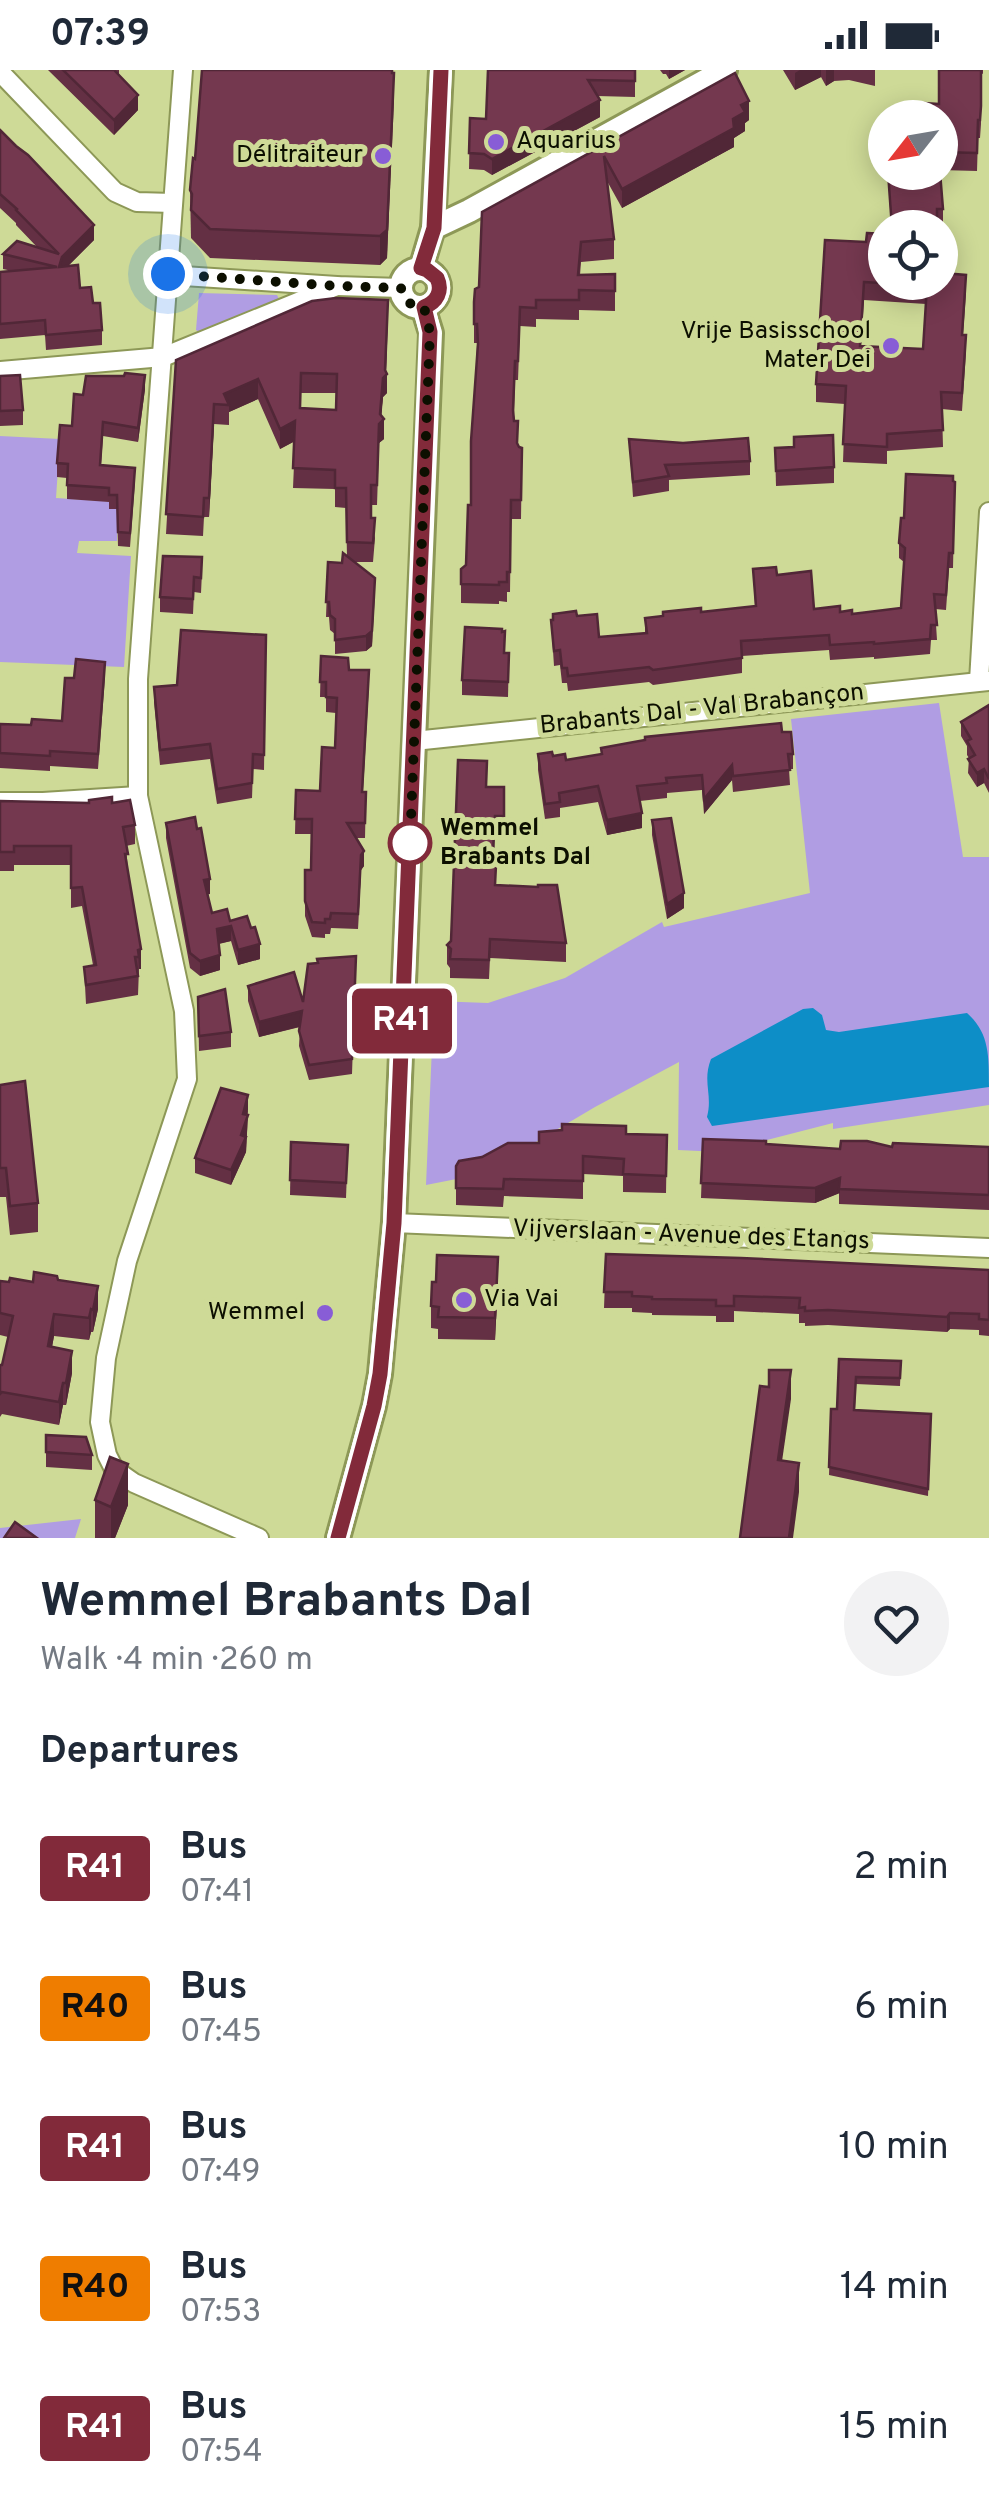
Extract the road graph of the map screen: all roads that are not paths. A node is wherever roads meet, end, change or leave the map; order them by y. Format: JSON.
{"nodes":[{"id":1,"x":183,"y":70,"type":"edge"},
{"id":2,"x":442,"y":70,"type":"edge"},
{"id":3,"x":725,"y":70,"type":"edge"},
{"id":4,"x":0,"y":72,"type":"edge"},
{"id":5,"x":173,"y":203,"type":"junction"},
{"id":6,"x":434,"y":228,"type":"junction"},
{"id":7,"x":421,"y":268,"type":"junction"},
{"id":8,"x":168,"y":274,"type":"junction"},
{"id":9,"x":337,"y":286,"type":"junction"},
{"id":10,"x":401,"y":288,"type":"junction"},
{"id":11,"x":424,"y":307,"type":"junction"},
{"id":12,"x":163,"y":357,"type":"junction"},
{"id":13,"x":0,"y":372,"type":"edge"},
{"id":14,"x":989,"y":512,"type":"edge"},
{"id":15,"x":984,"y":681,"type":"edge"},
{"id":16,"x":414,"y":741,"type":"junction"},
{"id":17,"x":138,"y":796,"type":"junction"},
{"id":18,"x":0,"y":802,"type":"edge"},
{"id":19,"x":394,"y":1223,"type":"junction"},
{"id":20,"x":989,"y":1248,"type":"edge"},
{"id":21,"x":259,"y":1538,"type":"edge"},
{"id":22,"x":338,"y":1538,"type":"edge"}],
"edges":[{"from":1,"to":5,"type":"street"},
{"from":2,"to":6,"type":"street"},
{"from":3,"to":6,"type":"street"},
{"from":4,"to":5,"type":"street"},
{"from":5,"to":8,"type":"street"},
{"from":6,"to":7,"type":"street"},
{"from":7,"to":10,"type":"street"},
{"from":7,"to":11,"type":"street"},
{"from":8,"to":9,"type":"street"},
{"from":8,"to":12,"type":"street"},
{"from":9,"to":10,"type":"street"},
{"from":9,"to":12,"type":"street"},
{"from":10,"to":11,"type":"street"},
{"from":11,"to":16,"type":"street"},
{"from":12,"to":13,"type":"street"},
{"from":12,"to":17,"type":"street"},
{"from":14,"to":15,"type":"street"},
{"from":15,"to":16,"type":"street","name":"Brabants Dal - Val Brabançon"},
{"from":16,"to":19,"type":"street"},
{"from":17,"to":18,"type":"street"},
{"from":17,"to":21,"type":"street"},
{"from":19,"to":20,"type":"street","name":"Vijverslaan - Avenue des Etangs"},
{"from":19,"to":22,"type":"street"}]}
